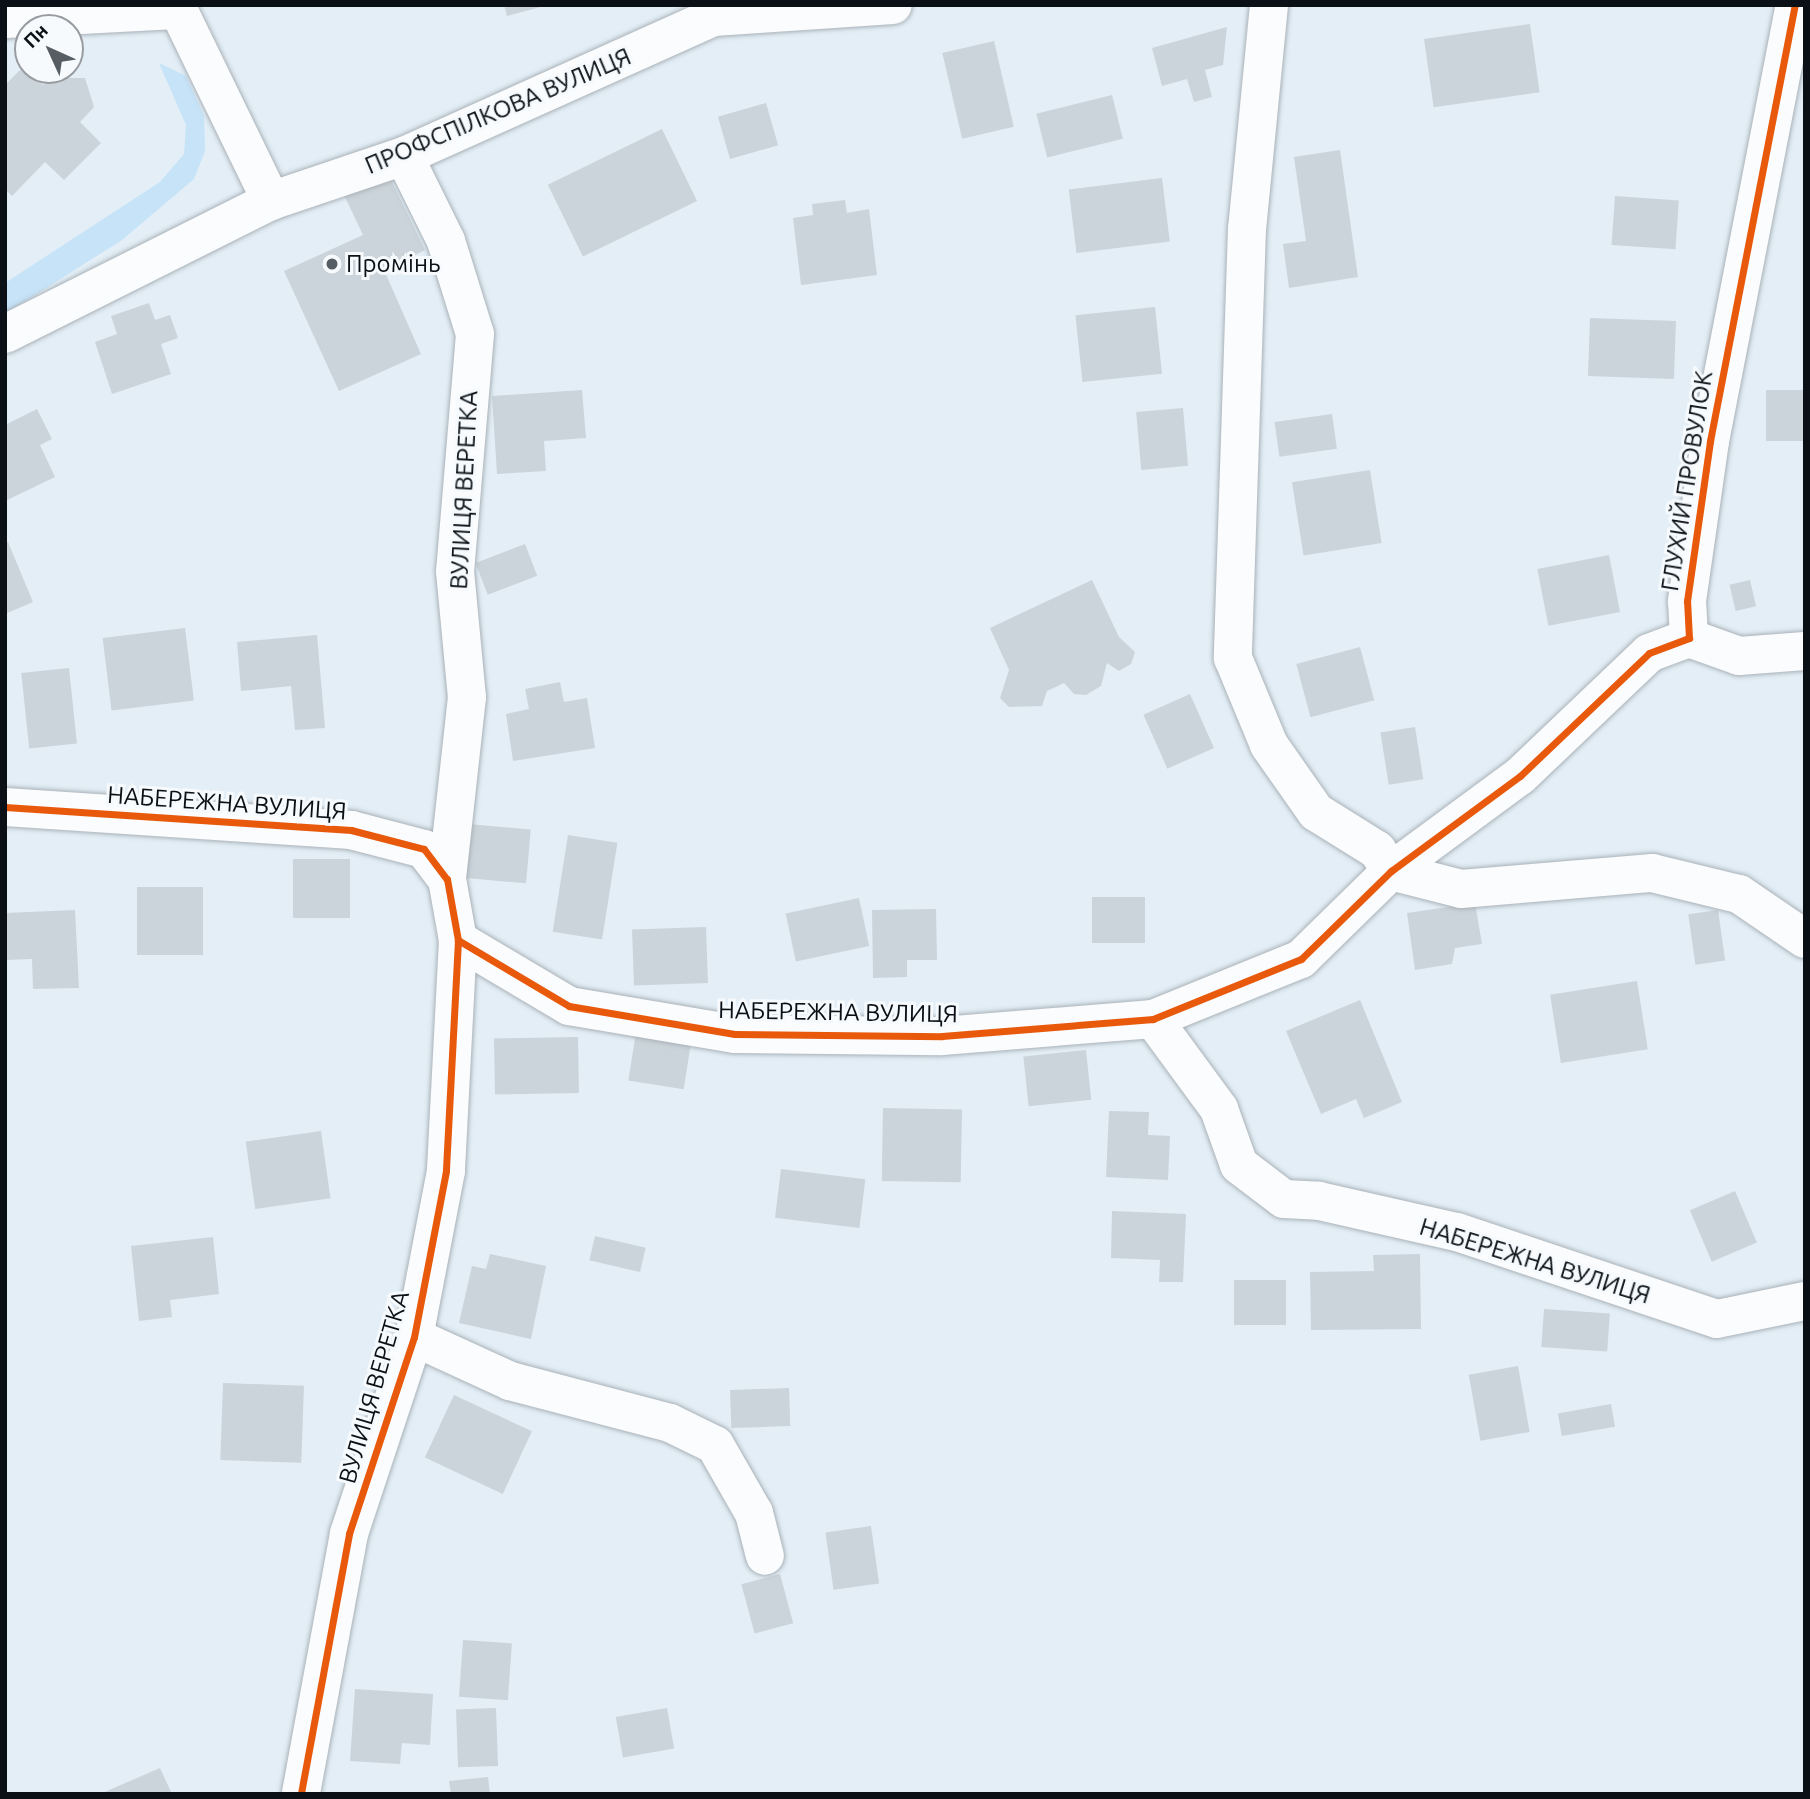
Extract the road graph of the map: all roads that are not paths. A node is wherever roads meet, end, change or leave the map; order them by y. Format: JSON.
{"nodes":[{"id":1,"x":893,"y":5,"type":"edge"},
{"id":2,"x":1269,"y":5,"type":"edge"},
{"id":3,"x":1795,"y":5,"type":"edge"},
{"id":4,"x":176,"y":7,"type":"edge"},
{"id":5,"x":5,"y":19,"type":"edge"},
{"id":6,"x":404,"y":156,"type":"junction"},
{"id":7,"x":271,"y":201,"type":"junction"},
{"id":8,"x":5,"y":334,"type":"edge"},
{"id":9,"x":1689,"y":638,"type":"junction"},
{"id":10,"x":1805,"y":651,"type":"edge"},
{"id":11,"x":5,"y":807,"type":"edge"},
{"id":12,"x":1391,"y":872,"type":"junction"},
{"id":13,"x":453,"y":907,"type":"junction"},
{"id":14,"x":1805,"y":939,"type":"edge"},
{"id":15,"x":1153,"y":1019,"type":"junction"},
{"id":16,"x":1805,"y":1301,"type":"edge"},
{"id":17,"x":414,"y":1337,"type":"junction"},
{"id":18,"x":765,"y":1556,"type":"dead end"},
{"id":19,"x":301,"y":1794,"type":"edge"}],
"edges":[{"from":1,"to":6,"type":"street","name":"ПРОФСПІЛКОВА ВУЛИЦЯ"},
{"from":2,"to":12,"type":"street"},
{"from":3,"to":9,"type":"street","name":"ГЛУХИЙ ПРОВУЛОК"},
{"from":4,"to":5,"type":"street"},
{"from":4,"to":7,"type":"street"},
{"from":6,"to":7,"type":"street","name":"ПРОФСПІЛКОВА ВУЛИЦЯ"},
{"from":6,"to":13,"type":"street","name":"ВУЛИЦЯ ВЕРЕТКА"},
{"from":7,"to":8,"type":"street","name":"ПРОФСПІЛКОВА ВУЛИЦЯ"},
{"from":9,"to":10,"type":"street"},
{"from":9,"to":12,"type":"street"},
{"from":11,"to":13,"type":"street","name":"НАБЕРЕЖНА ВУЛИЦЯ"},
{"from":12,"to":14,"type":"street"},
{"from":12,"to":15,"type":"street"},
{"from":13,"to":15,"type":"street","name":"НАБЕРЕЖНА ВУЛИЦЯ"},
{"from":13,"to":17,"type":"street","name":"ВУЛИЦЯ ВЕРЕТКА"},
{"from":15,"to":16,"type":"street","name":"НАБЕРЕЖНА ВУЛИЦЯ"},
{"from":17,"to":18,"type":"street"},
{"from":17,"to":19,"type":"street","name":"ВУЛИЦЯ ВЕРЕТКА"}]}
